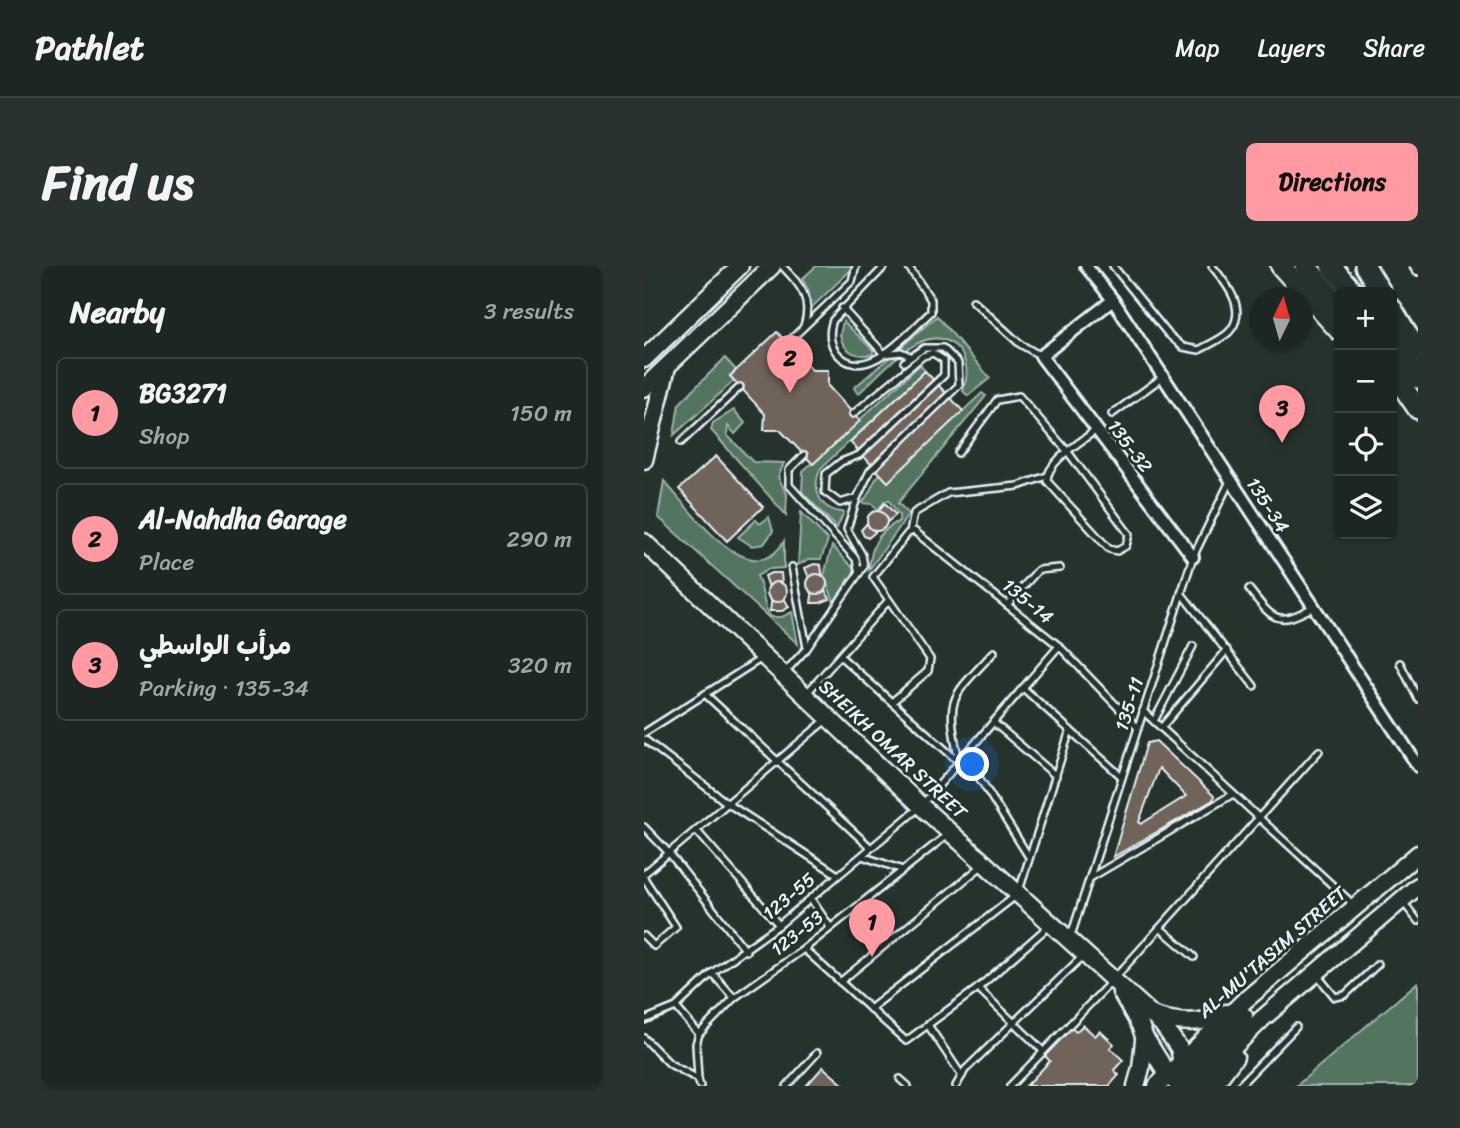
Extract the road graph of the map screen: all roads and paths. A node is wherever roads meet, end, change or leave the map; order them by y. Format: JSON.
{"nodes":[{"id":1,"x":740,"y":266,"type":"edge"},
{"id":2,"x":772,"y":266,"type":"edge"},
{"id":3,"x":782,"y":266,"type":"edge"},
{"id":4,"x":856,"y":266,"type":"edge"},
{"id":5,"x":885,"y":266,"type":"edge"},
{"id":6,"x":908,"y":266,"type":"edge"},
{"id":7,"x":1086,"y":266,"type":"edge"},
{"id":8,"x":1113,"y":266,"type":"edge"},
{"id":9,"x":1212,"y":266,"type":"edge"},
{"id":10,"x":1281,"y":266,"type":"edge"},
{"id":11,"x":1306,"y":266,"type":"edge"},
{"id":12,"x":1331,"y":266,"type":"edge"},
{"id":13,"x":1365,"y":266,"type":"edge"},
{"id":14,"x":1349,"y":287,"type":"edge"},
{"id":15,"x":1378,"y":287,"type":"edge"},
{"id":16,"x":1334,"y":299,"type":"edge"},
{"id":17,"x":1114,"y":300,"type":"junction"},
{"id":18,"x":973,"y":301,"type":"dead end"},
{"id":19,"x":842,"y":308,"type":"junction"},
{"id":20,"x":1397,"y":317,"type":"edge"},
{"id":21,"x":1334,"y":324,"type":"edge"},
{"id":22,"x":666,"y":338,"type":"junction"},
{"id":23,"x":644,"y":347,"type":"edge"},
{"id":24,"x":1397,"y":349,"type":"edge"},
{"id":25,"x":1418,"y":352,"type":"edge"},
{"id":26,"x":884,"y":354,"type":"junction"},
{"id":27,"x":910,"y":356,"type":"junction"},
{"id":28,"x":1041,"y":356,"type":"junction"},
{"id":29,"x":644,"y":359,"type":"edge"},
{"id":30,"x":904,"y":362,"type":"dead end"},
{"id":31,"x":667,"y":368,"type":"junction"},
{"id":32,"x":1163,"y":376,"type":"junction"},
{"id":33,"x":1397,"y":378,"type":"edge"},
{"id":34,"x":1418,"y":378,"type":"edge"},
{"id":35,"x":740,"y":387,"type":"dead end"},
{"id":36,"x":644,"y":388,"type":"edge"},
{"id":37,"x":1397,"y":397,"type":"edge"},
{"id":38,"x":1418,"y":409,"type":"edge"},
{"id":39,"x":853,"y":414,"type":"dead end"},
{"id":40,"x":1112,"y":414,"type":"dead end"},
{"id":41,"x":1418,"y":424,"type":"edge"},
{"id":42,"x":1096,"y":430,"type":"junction"},
{"id":43,"x":681,"y":442,"type":"dead end"},
{"id":44,"x":958,"y":453,"type":"dead end"},
{"id":45,"x":1068,"y":453,"type":"junction"},
{"id":46,"x":804,"y":455,"type":"dead end"},
{"id":47,"x":644,"y":460,"type":"edge"},
{"id":48,"x":1047,"y":477,"type":"junction"},
{"id":49,"x":1230,"y":481,"type":"junction"},
{"id":50,"x":858,"y":497,"type":"dead end"},
{"id":51,"x":910,"y":531,"type":"junction"},
{"id":52,"x":646,"y":548,"type":"edge"},
{"id":53,"x":1193,"y":558,"type":"junction"},
{"id":54,"x":792,"y":567,"type":"dead end"},
{"id":55,"x":1060,"y":568,"type":"dead end"},
{"id":56,"x":859,"y":574,"type":"junction"},
{"id":57,"x":1249,"y":589,"type":"dead end"},
{"id":58,"x":1181,"y":593,"type":"junction"},
{"id":59,"x":888,"y":601,"type":"junction"},
{"id":60,"x":1007,"y":605,"type":"junction"},
{"id":61,"x":1314,"y":607,"type":"junction"},
{"id":62,"x":1059,"y":646,"type":"junction"},
{"id":63,"x":1194,"y":646,"type":"dead end"},
{"id":64,"x":807,"y":648,"type":"junction"},
{"id":65,"x":1227,"y":650,"type":"junction"},
{"id":66,"x":993,"y":652,"type":"dead end"},
{"id":67,"x":764,"y":656,"type":"junction"},
{"id":68,"x":840,"y":656,"type":"junction"},
{"id":69,"x":1400,"y":663,"type":"dead end"},
{"id":70,"x":783,"y":674,"type":"junction"},
{"id":71,"x":1254,"y":686,"type":"dead end"},
{"id":72,"x":1023,"y":688,"type":"junction"},
{"id":73,"x":705,"y":694,"type":"junction"},
{"id":74,"x":805,"y":696,"type":"junction"},
{"id":75,"x":1418,"y":699,"type":"edge"},
{"id":76,"x":892,"y":702,"type":"junction"},
{"id":77,"x":1143,"y":711,"type":"junction"},
{"id":78,"x":828,"y":718,"type":"junction"},
{"id":79,"x":1154,"y":721,"type":"junction"},
{"id":80,"x":993,"y":722,"type":"junction"},
{"id":81,"x":1138,"y":728,"type":"junction"},
{"id":82,"x":1161,"y":728,"type":"junction"},
{"id":83,"x":1070,"y":730,"type":"junction"},
{"id":84,"x":644,"y":733,"type":"edge"},
{"id":85,"x":644,"y":738,"type":"edge"},
{"id":86,"x":1319,"y":751,"type":"dead end"},
{"id":87,"x":965,"y":755,"type":"junction"},
{"id":88,"x":778,"y":761,"type":"junction"},
{"id":89,"x":959,"y":762,"type":"junction"},
{"id":90,"x":1418,"y":766,"type":"edge"},
{"id":91,"x":1056,"y":776,"type":"junction"},
{"id":92,"x":1122,"y":777,"type":"junction"},
{"id":93,"x":1233,"y":794,"type":"junction"},
{"id":94,"x":727,"y":803,"type":"junction"},
{"id":95,"x":921,"y":806,"type":"junction"},
{"id":96,"x":1259,"y":818,"type":"junction"},
{"id":97,"x":644,"y":828,"type":"edge"},
{"id":98,"x":696,"y":830,"type":"junction"},
{"id":99,"x":950,"y":832,"type":"junction"},
{"id":100,"x":870,"y":849,"type":"junction"},
{"id":101,"x":669,"y":853,"type":"junction"},
{"id":102,"x":1418,"y":854,"type":"edge"},
{"id":103,"x":862,"y":856,"type":"junction"},
{"id":104,"x":1030,"y":857,"type":"junction"},
{"id":105,"x":984,"y":864,"type":"junction"},
{"id":106,"x":903,"y":870,"type":"junction"},
{"id":107,"x":644,"y":876,"type":"edge"},
{"id":108,"x":838,"y":876,"type":"junction"},
{"id":109,"x":1090,"y":878,"type":"junction"},
{"id":110,"x":1418,"y":886,"type":"edge"},
{"id":111,"x":1017,"y":894,"type":"junction"},
{"id":112,"x":811,"y":899,"type":"junction"},
{"id":113,"x":1401,"y":899,"type":"junction"},
{"id":114,"x":1356,"y":908,"type":"junction"},
{"id":115,"x":1418,"y":921,"type":"edge"},
{"id":116,"x":1051,"y":925,"type":"junction"},
{"id":117,"x":779,"y":926,"type":"junction"},
{"id":118,"x":831,"y":927,"type":"junction"},
{"id":119,"x":1160,"y":928,"type":"junction"},
{"id":120,"x":644,"y":936,"type":"edge"},
{"id":121,"x":1069,"y":942,"type":"junction"},
{"id":122,"x":804,"y":950,"type":"junction"},
{"id":123,"x":746,"y":951,"type":"junction"},
{"id":124,"x":1084,"y":955,"type":"junction"},
{"id":125,"x":1194,"y":957,"type":"dead end"},
{"id":126,"x":1292,"y":962,"type":"junction"},
{"id":127,"x":1378,"y":964,"type":"dead end"},
{"id":128,"x":1315,"y":972,"type":"junction"},
{"id":129,"x":712,"y":973,"type":"junction"},
{"id":130,"x":840,"y":982,"type":"junction"},
{"id":131,"x":1114,"y":982,"type":"junction"},
{"id":132,"x":978,"y":988,"type":"junction"},
{"id":133,"x":734,"y":998,"type":"junction"},
{"id":134,"x":1243,"y":1002,"type":"junction"},
{"id":135,"x":676,"y":1007,"type":"junction"},
{"id":136,"x":870,"y":1009,"type":"junction"},
{"id":137,"x":1154,"y":1016,"type":"junction"},
{"id":138,"x":1263,"y":1018,"type":"junction"},
{"id":139,"x":644,"y":1020,"type":"edge"},
{"id":140,"x":1013,"y":1024,"type":"junction"},
{"id":141,"x":928,"y":1025,"type":"junction"},
{"id":142,"x":1296,"y":1027,"type":"dead end"},
{"id":143,"x":699,"y":1034,"type":"junction"},
{"id":144,"x":644,"y":1038,"type":"edge"},
{"id":145,"x":1145,"y":1038,"type":"junction"},
{"id":146,"x":1043,"y":1051,"type":"junction"},
{"id":147,"x":817,"y":1053,"type":"dead end"},
{"id":148,"x":1183,"y":1060,"type":"junction"},
{"id":149,"x":962,"y":1076,"type":"junction"},
{"id":150,"x":698,"y":1079,"type":"junction"},
{"id":151,"x":900,"y":1079,"type":"dead end"},
{"id":152,"x":1174,"y":1084,"type":"edge"},
{"id":153,"x":701,"y":1086,"type":"edge"},
{"id":154,"x":788,"y":1086,"type":"edge"},
{"id":155,"x":908,"y":1086,"type":"edge"},
{"id":156,"x":956,"y":1086,"type":"edge"},
{"id":157,"x":1010,"y":1086,"type":"edge"},
{"id":158,"x":1136,"y":1086,"type":"edge"},
{"id":159,"x":1213,"y":1086,"type":"edge"},
{"id":160,"x":1239,"y":1086,"type":"edge"}],
"edges":[{"from":1,"to":22,"type":"main road"},
{"from":2,"to":31,"type":"main road"},
{"from":3,"to":4,"type":"lane"},
{"from":5,"to":19,"type":"lane"},
{"from":6,"to":26,"type":"lane"},
{"from":7,"to":17,"type":"street","name":"135-34"},
{"from":8,"to":9,"type":"lane"},
{"from":10,"to":21,"type":"highway"},
{"from":11,"to":16,"type":"highway"},
{"from":12,"to":14,"type":"highway"},
{"from":13,"to":15,"type":"highway"},
{"from":17,"to":28,"type":"street"},
{"from":17,"to":32,"type":"street","name":"135-34"},
{"from":18,"to":28,"type":"lane"},
{"from":19,"to":26,"type":"lane"},
{"from":19,"to":26,"type":"lane"},
{"from":20,"to":25,"type":"highway"},
{"from":22,"to":23,"type":"main road"},
{"from":22,"to":29,"type":"main road"},
{"from":24,"to":34,"type":"highway"},
{"from":26,"to":27,"type":"lane"},
{"from":27,"to":30,"type":"lane"},
{"from":27,"to":39,"type":"lane"},
{"from":28,"to":42,"type":"street","name":"135-32"},
{"from":31,"to":36,"type":"main road"},
{"from":31,"to":47,"type":"main road"},
{"from":32,"to":40,"type":"lane"},
{"from":32,"to":49,"type":"street","name":"135-34"},
{"from":33,"to":38,"type":"highway"},
{"from":35,"to":43,"type":"lane"},
{"from":37,"to":41,"type":"highway"},
{"from":42,"to":45,"type":"lane"},
{"from":42,"to":53,"type":"street","name":"135-32"},
{"from":44,"to":45,"type":"lane"},
{"from":45,"to":48,"type":"lane"},
{"from":45,"to":48,"type":"lane"},
{"from":46,"to":56,"type":"lane"},
{"from":48,"to":51,"type":"lane"},
{"from":49,"to":53,"type":"lane","name":"135-11"},
{"from":49,"to":61,"type":"street","name":"135-34"},
{"from":50,"to":56,"type":"lane"},
{"from":51,"to":59,"type":"lane"},
{"from":51,"to":60,"type":"lane","name":"135-14"},
{"from":52,"to":67,"type":"main road","name":"SHEIKH OMAR STREET"},
{"from":53,"to":58,"type":"lane","name":"135-11"},
{"from":54,"to":64,"type":"lane"},
{"from":55,"to":60,"type":"lane"},
{"from":56,"to":64,"type":"lane"},
{"from":57,"to":61,"type":"lane"},
{"from":58,"to":65,"type":"lane"},
{"from":58,"to":77,"type":"lane","name":"135-11"},
{"from":59,"to":68,"type":"lane"},
{"from":59,"to":76,"type":"lane"},
{"from":60,"to":62,"type":"lane","name":"135-14"},
{"from":61,"to":90,"type":"street","name":"135-34"},
{"from":62,"to":72,"type":"lane","name":"123-55"},
{"from":62,"to":81,"type":"lane","name":"135-14"},
{"from":63,"to":79,"type":"lane"},
{"from":64,"to":70,"type":"lane"},
{"from":65,"to":71,"type":"lane"},
{"from":65,"to":82,"type":"lane"},
{"from":66,"to":89,"type":"lane"},
{"from":67,"to":70,"type":"main road","name":"SHEIKH OMAR STREET"},
{"from":67,"to":73,"type":"lane"},
{"from":68,"to":74,"type":"lane"},
{"from":68,"to":76,"type":"lane"},
{"from":69,"to":75,"type":"lane"},
{"from":70,"to":74,"type":"main road","name":"SHEIKH OMAR STREET"},
{"from":72,"to":80,"type":"lane","name":"123-55"},
{"from":72,"to":83,"type":"lane"},
{"from":73,"to":84,"type":"lane"},
{"from":73,"to":88,"type":"lane"},
{"from":74,"to":78,"type":"main road","name":"SHEIKH OMAR STREET"},
{"from":76,"to":89,"type":"lane"},
{"from":77,"to":79,"type":"lane"},
{"from":77,"to":81,"type":"lane","name":"135-11"},
{"from":78,"to":88,"type":"lane"},
{"from":78,"to":95,"type":"main road","name":"SHEIKH OMAR STREET"},
{"from":79,"to":82,"type":"lane"},
{"from":80,"to":87,"type":"lane","name":"123-55"},
{"from":80,"to":91,"type":"lane"},
{"from":81,"to":92,"type":"lane","name":"135-11"},
{"from":82,"to":93,"type":"lane"},
{"from":83,"to":91,"type":"lane"},
{"from":83,"to":92,"type":"lane"},
{"from":85,"to":94,"type":"lane"},
{"from":86,"to":96,"type":"lane"},
{"from":87,"to":89,"type":"lane","name":"123-55"},
{"from":87,"to":104,"type":"lane"},
{"from":88,"to":94,"type":"lane"},
{"from":88,"to":100,"type":"lane"},
{"from":89,"to":95,"type":"lane","name":"123-55"},
{"from":91,"to":104,"type":"lane"},
{"from":92,"to":109,"type":"lane","name":"135-11"},
{"from":93,"to":96,"type":"lane"},
{"from":93,"to":109,"type":"lane"},
{"from":94,"to":98,"type":"lane"},
{"from":94,"to":108,"type":"lane"},
{"from":95,"to":99,"type":"main road","name":"SHEIKH OMAR STREET"},
{"from":95,"to":100,"type":"lane","name":"123-55"},
{"from":96,"to":114,"type":"lane"},
{"from":96,"to":119,"type":"lane"},
{"from":97,"to":101,"type":"lane"},
{"from":98,"to":101,"type":"lane"},
{"from":98,"to":117,"type":"lane"},
{"from":99,"to":105,"type":"main road","name":"SHEIKH OMAR STREET"},
{"from":99,"to":106,"type":"lane","name":"123-53"},
{"from":100,"to":103,"type":"lane","name":"123-55"},
{"from":101,"to":107,"type":"lane"},
{"from":101,"to":123,"type":"lane"},
{"from":102,"to":114,"type":"main road","name":"AL-MU'TASIM STREET"},
{"from":103,"to":106,"type":"lane"},
{"from":103,"to":108,"type":"lane","name":"123-55"},
{"from":104,"to":111,"type":"lane"},
{"from":105,"to":111,"type":"main road","name":"SHEIKH OMAR STREET"},
{"from":105,"to":130,"type":"lane"},
{"from":106,"to":118,"type":"lane","name":"123-53"},
{"from":107,"to":120,"type":"lane"},
{"from":108,"to":112,"type":"lane","name":"123-55"},
{"from":109,"to":121,"type":"lane","name":"135-11"},
{"from":110,"to":113,"type":"main road"},
{"from":111,"to":116,"type":"main road","name":"SHEIKH OMAR STREET"},
{"from":111,"to":136,"type":"lane"},
{"from":112,"to":117,"type":"lane","name":"123-55"},
{"from":112,"to":118,"type":"lane"},
{"from":113,"to":115,"type":"lane"},
{"from":113,"to":128,"type":"main road"},
{"from":114,"to":126,"type":"main road","name":"AL-MU'TASIM STREET"},
{"from":116,"to":121,"type":"main road","name":"SHEIKH OMAR STREET"},
{"from":116,"to":132,"type":"lane"},
{"from":117,"to":123,"type":"lane","name":"123-55"},
{"from":118,"to":122,"type":"lane","name":"123-53"},
{"from":119,"to":125,"type":"lane"},
{"from":119,"to":131,"type":"lane"},
{"from":121,"to":124,"type":"main road","name":"SHEIKH OMAR STREET"},
{"from":122,"to":130,"type":"lane"},
{"from":122,"to":133,"type":"lane","name":"123-53"},
{"from":123,"to":129,"type":"lane","name":"123-55"},
{"from":124,"to":131,"type":"main road","name":"SHEIKH OMAR STREET"},
{"from":124,"to":140,"type":"lane"},
{"from":126,"to":134,"type":"main road","name":"AL-MU'TASIM STREET"},
{"from":126,"to":152,"type":"main road"},
{"from":127,"to":128,"type":"lane"},
{"from":128,"to":138,"type":"main road"},
{"from":129,"to":133,"type":"lane"},
{"from":129,"to":135,"type":"lane","name":"123-55"},
{"from":130,"to":136,"type":"lane"},
{"from":131,"to":137,"type":"main road","name":"SHEIKH OMAR STREET"},
{"from":131,"to":145,"type":"main road","name":"SHEIKH OMAR STREET"},
{"from":131,"to":146,"type":"lane"},
{"from":132,"to":140,"type":"lane"},
{"from":132,"to":141,"type":"lane"},
{"from":133,"to":143,"type":"lane","name":"123-53"},
{"from":134,"to":137,"type":"main road"},
{"from":134,"to":148,"type":"main road","name":"AL-MU'TASIM STREET"},
{"from":135,"to":139,"type":"lane"},
{"from":135,"to":143,"type":"lane"},
{"from":136,"to":141,"type":"lane"},
{"from":137,"to":148,"type":"main road","name":"SHEIKH OMAR STREET"},
{"from":138,"to":152,"type":"main road"},
{"from":138,"to":159,"type":"main road"},
{"from":140,"to":146,"type":"lane"},
{"from":140,"to":149,"type":"lane"},
{"from":141,"to":149,"type":"lane"},
{"from":142,"to":160,"type":"lane"},
{"from":143,"to":150,"type":"lane"},
{"from":144,"to":150,"type":"lane"},
{"from":145,"to":152,"type":"main road","name":"SHEIKH OMAR STREET"},
{"from":145,"to":158,"type":"main road"},
{"from":146,"to":157,"type":"lane"},
{"from":147,"to":154,"type":"lane"},
{"from":148,"to":152,"type":"main road","name":"SHEIKH OMAR STREET"},
{"from":149,"to":156,"type":"lane"},
{"from":150,"to":153,"type":"lane"},
{"from":151,"to":155,"type":"lane"}]}
